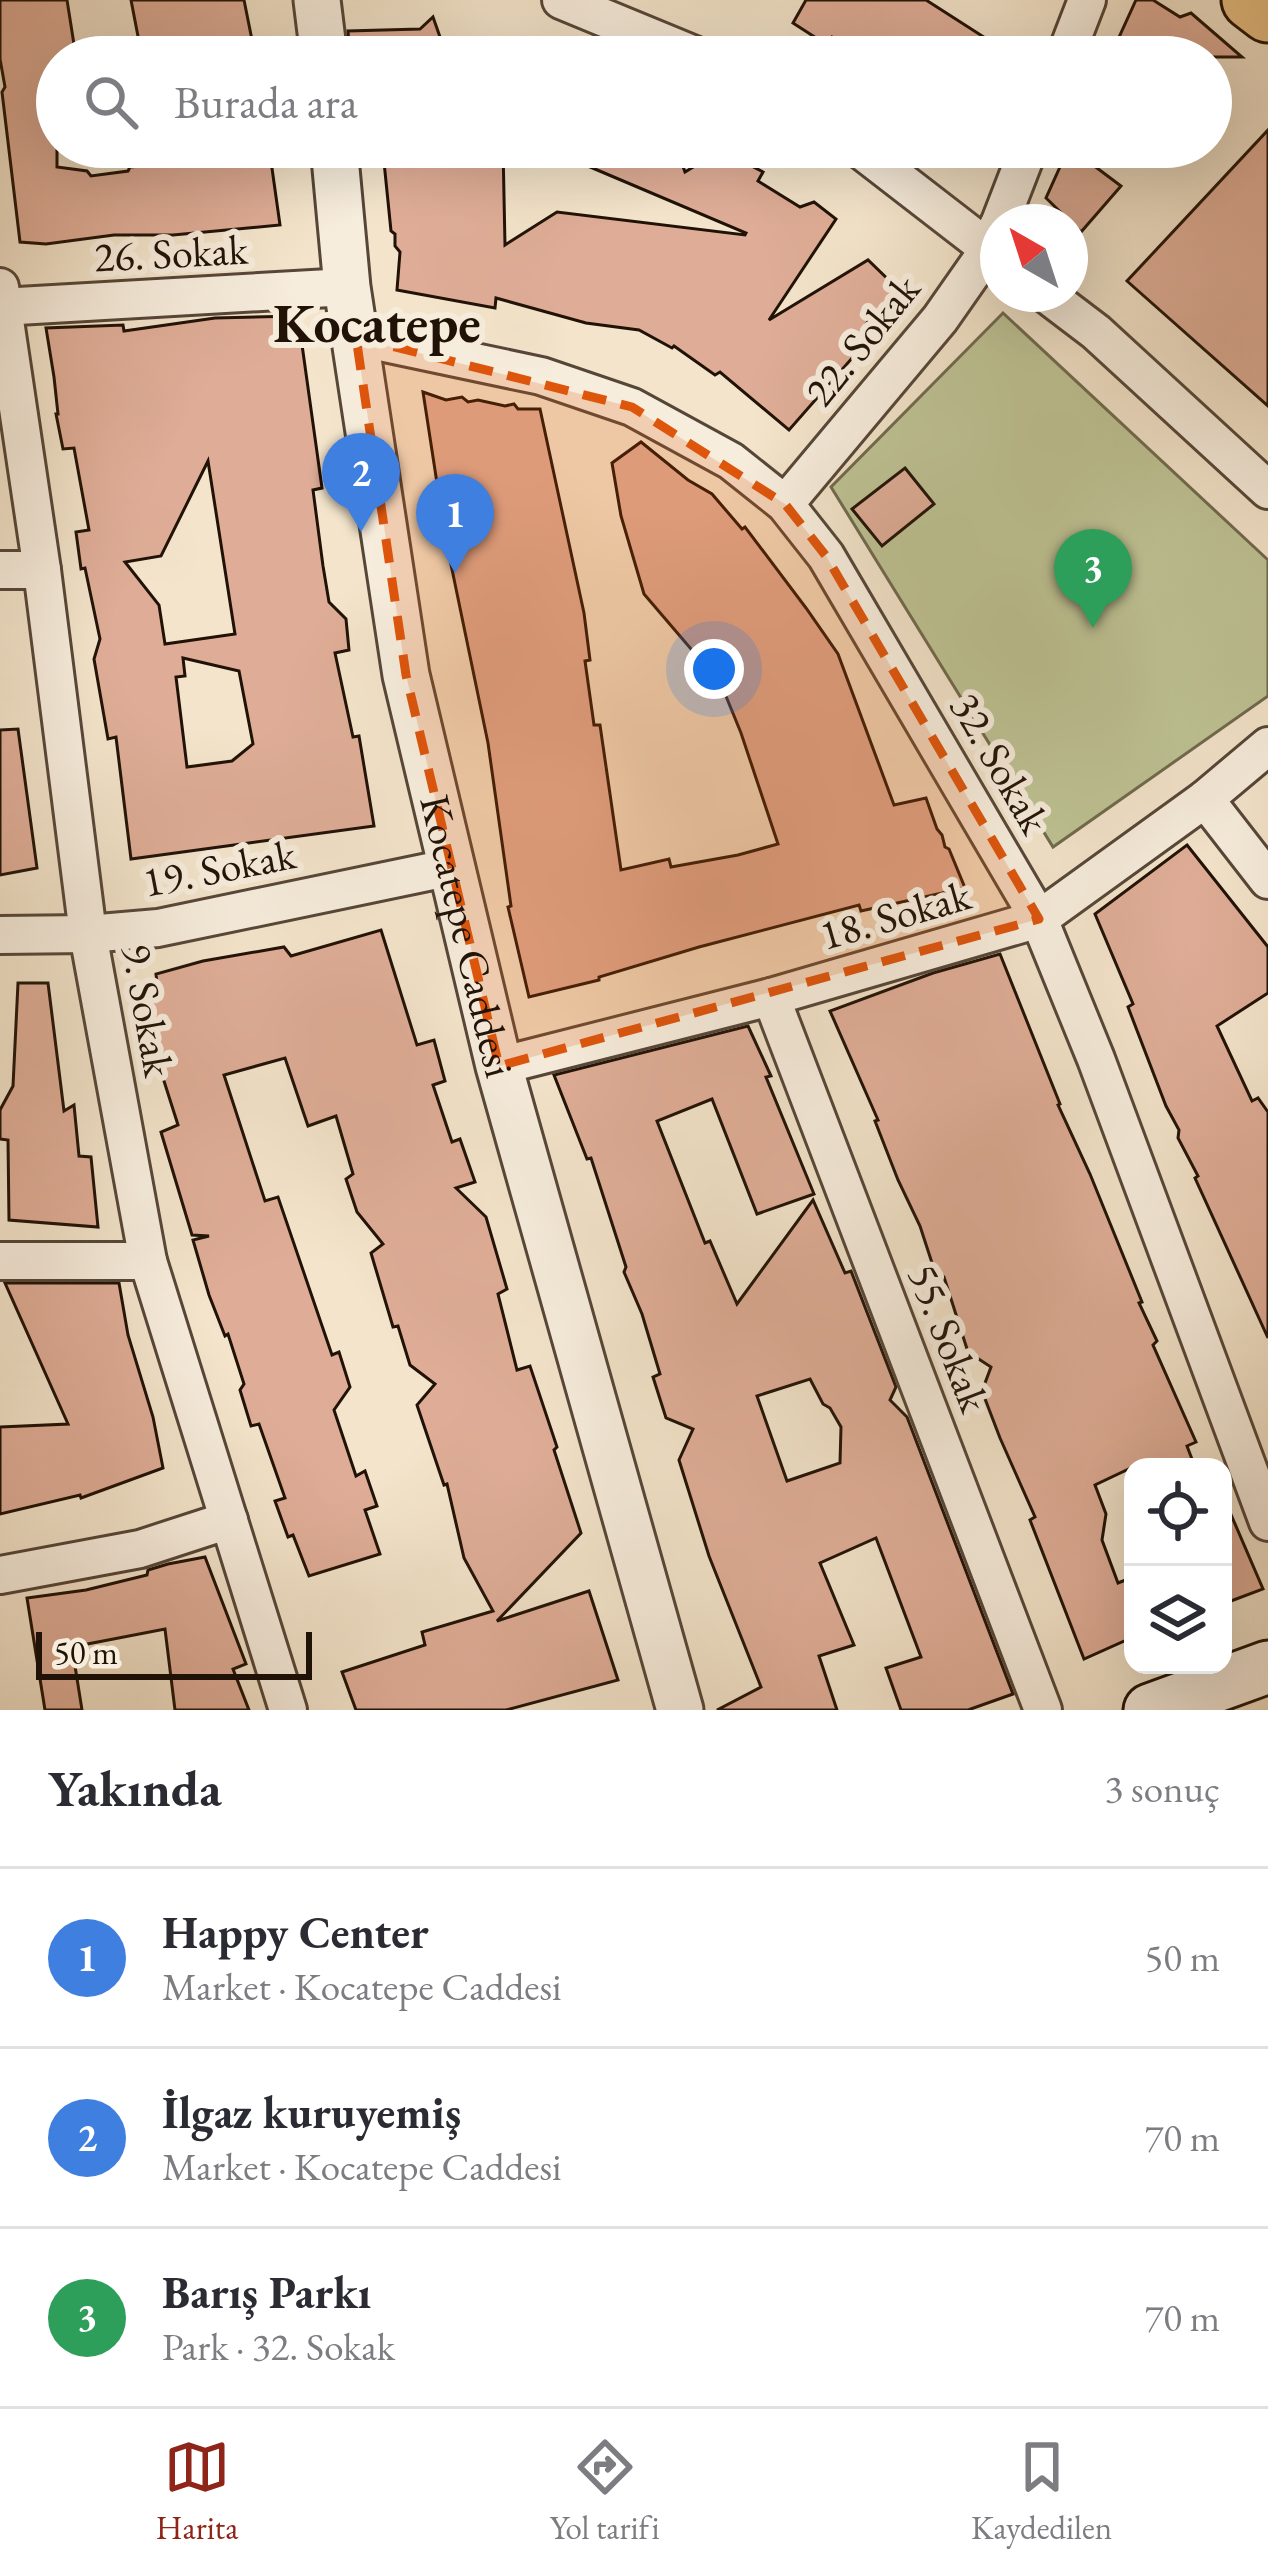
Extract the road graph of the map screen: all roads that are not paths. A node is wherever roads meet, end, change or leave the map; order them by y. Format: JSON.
{"nodes":[{"id":1,"x":317,"y":0,"type":"edge"},
{"id":2,"x":561,"y":0,"type":"edge"},
{"id":3,"x":1087,"y":0,"type":"edge"},
{"id":4,"x":1251,"y":0,"type":"edge"},
{"id":5,"x":1268,"y":13,"type":"edge"},
{"id":6,"x":321,"y":36,"type":"edge"},
{"id":7,"x":648,"y":36,"type":"edge"},
{"id":8,"x":1073,"y":36,"type":"edge"},
{"id":9,"x":336,"y":168,"type":"edge"},
{"id":10,"x":889,"y":168,"type":"edge"},
{"id":11,"x":1021,"y":168,"type":"edge"},
{"id":12,"x":1008,"y":204,"type":"edge"},
{"id":13,"x":980,"y":228,"type":"edge"},
{"id":14,"x":980,"y":261,"type":"edge"},
{"id":15,"x":347,"y":287,"type":"junction"},
{"id":16,"x":1,"y":301,"type":"edge"},
{"id":17,"x":1070,"y":312,"type":"edge"},
{"id":18,"x":356,"y":337,"type":"junction"},
{"id":19,"x":1268,"y":490,"type":"edge"},
{"id":20,"x":785,"y":504,"type":"junction"},
{"id":21,"x":42,"y":569,"type":"junction"},
{"id":22,"x":0,"y":570,"type":"edge"},
{"id":23,"x":1268,"y":746,"type":"edge"},
{"id":24,"x":1205,"y":799,"type":"junction"},
{"id":25,"x":452,"y":867,"type":"junction"},
{"id":26,"x":1268,"y":880,"type":"edge"},
{"id":27,"x":1039,"y":920,"type":"junction"},
{"id":28,"x":88,"y":934,"type":"junction"},
{"id":29,"x":0,"y":935,"type":"edge"},
{"id":30,"x":771,"y":997,"type":"junction"},
{"id":31,"x":499,"y":1066,"type":"junction"},
{"id":32,"x":0,"y":1261,"type":"edge"},
{"id":33,"x":148,"y":1261,"type":"junction"},
{"id":34,"x":229,"y":1520,"type":"junction"},
{"id":35,"x":1268,"y":1522,"type":"edge"},
{"id":36,"x":0,"y":1575,"type":"edge"},
{"id":37,"x":1268,"y":1667,"type":"edge"},
{"id":38,"x":288,"y":1710,"type":"edge"},
{"id":39,"x":680,"y":1710,"type":"edge"},
{"id":40,"x":1042,"y":1710,"type":"edge"},
{"id":41,"x":1150,"y":1710,"type":"edge"}],
"edges":[{"from":1,"to":6,"type":"street"},
{"from":2,"to":7,"type":"street"},
{"from":3,"to":8,"type":"street"},
{"from":4,"to":5,"type":"main road"},
{"from":9,"to":15,"type":"street","name":"Kocatepe Caddesi"},
{"from":10,"to":13,"type":"street"},
{"from":11,"to":12,"type":"street","name":"22. Sokak"},
{"from":14,"to":20,"type":"street","name":"22. Sokak"},
{"from":15,"to":16,"type":"street","name":"26. Sokak"},
{"from":15,"to":18,"type":"street","name":"Kocatepe Caddesi"},
{"from":16,"to":21,"type":"street","name":"9. Sokak"},
{"from":17,"to":19,"type":"street"},
{"from":18,"to":20,"type":"street","name":"32. Sokak"},
{"from":18,"to":25,"type":"street","name":"Kocatepe Caddesi"},
{"from":20,"to":27,"type":"street","name":"32. Sokak"},
{"from":21,"to":22,"type":"street"},
{"from":21,"to":28,"type":"street","name":"9. Sokak"},
{"from":23,"to":24,"type":"street","name":"18. Sokak"},
{"from":24,"to":26,"type":"street"},
{"from":24,"to":27,"type":"street","name":"18. Sokak"},
{"from":25,"to":28,"type":"street","name":"19. Sokak"},
{"from":25,"to":31,"type":"street","name":"Kocatepe Caddesi"},
{"from":27,"to":30,"type":"street","name":"18. Sokak"},
{"from":27,"to":35,"type":"street","name":"32. Sokak"},
{"from":28,"to":29,"type":"street","name":"19. Sokak"},
{"from":28,"to":33,"type":"street","name":"9. Sokak"},
{"from":30,"to":31,"type":"street","name":"18. Sokak"},
{"from":30,"to":40,"type":"street","name":"55. Sokak"},
{"from":31,"to":39,"type":"street","name":"Kocatepe Caddesi"},
{"from":32,"to":33,"type":"street"},
{"from":33,"to":34,"type":"street","name":"9. Sokak"},
{"from":34,"to":36,"type":"street"},
{"from":34,"to":38,"type":"street","name":"9. Sokak"},
{"from":37,"to":41,"type":"main road"}]}
